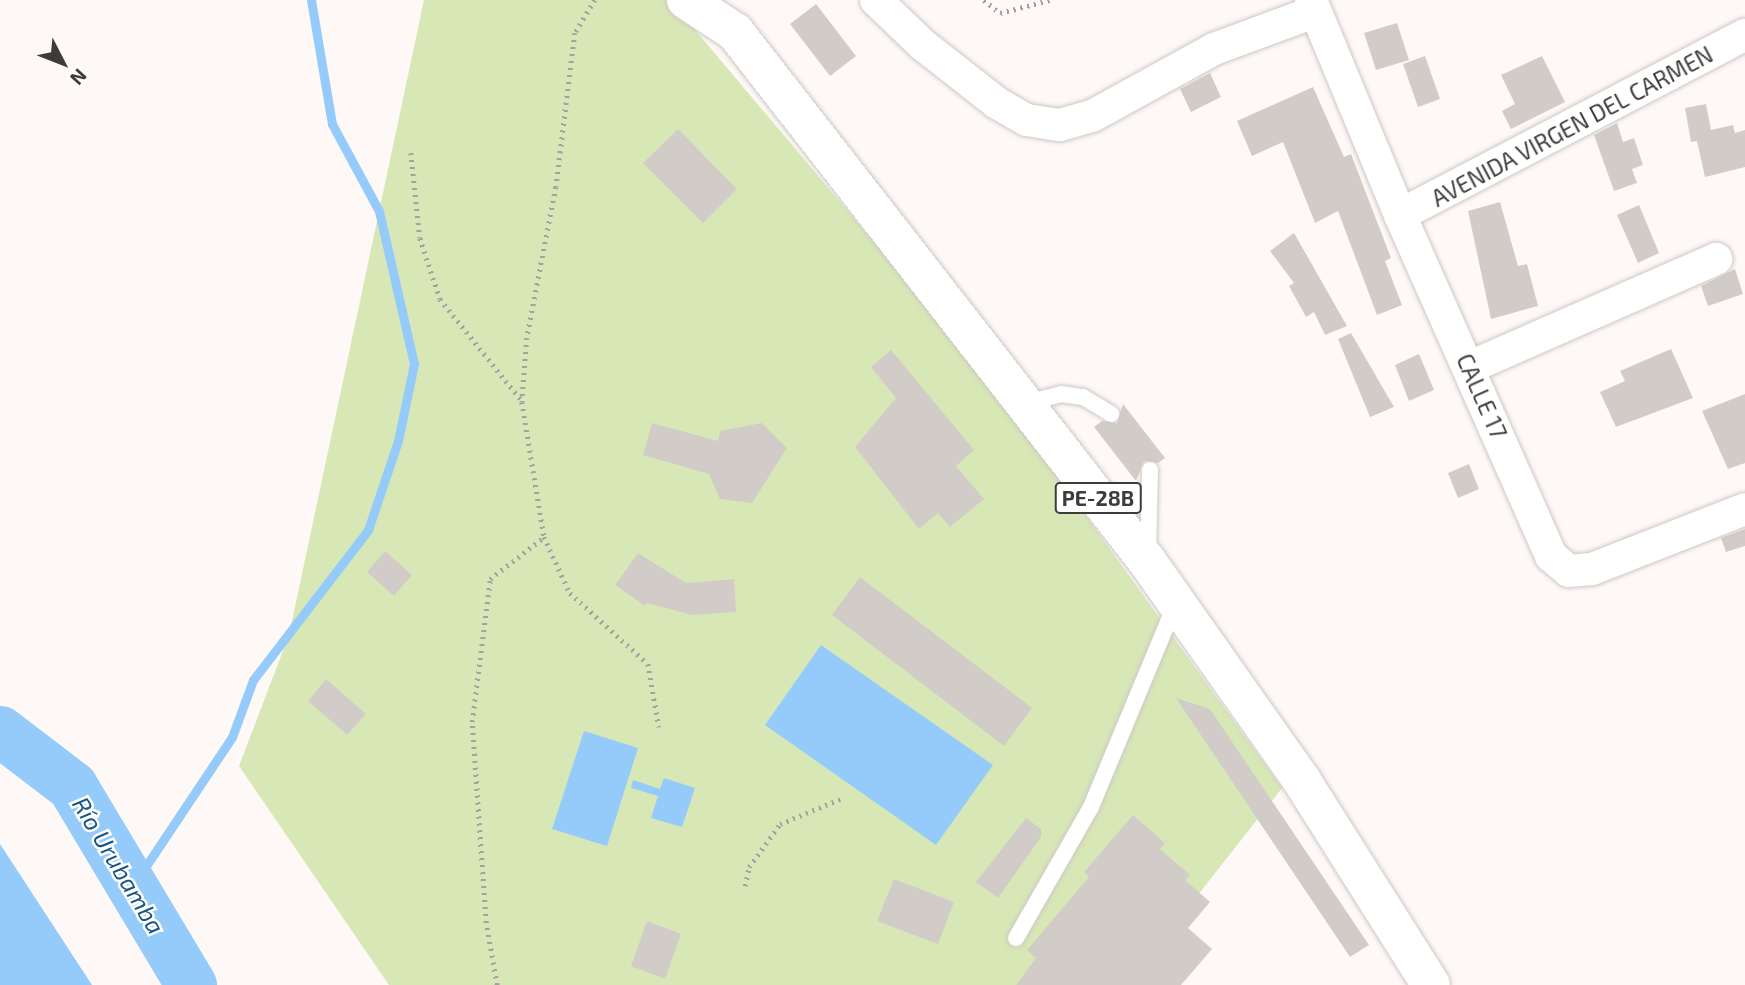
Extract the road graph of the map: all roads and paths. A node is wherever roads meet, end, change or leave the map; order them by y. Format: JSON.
{"nodes":[{"id":1,"x":595,"y":0,"type":"edge"},
{"id":2,"x":685,"y":0,"type":"edge"},
{"id":3,"x":876,"y":0,"type":"edge"},
{"id":4,"x":984,"y":0,"type":"edge"},
{"id":5,"x":1050,"y":0,"type":"edge"},
{"id":6,"x":1312,"y":6,"type":"edge"},
{"id":7,"x":730,"y":16,"type":"edge"},
{"id":8,"x":1745,"y":35,"type":"edge"},
{"id":9,"x":411,"y":153,"type":"dead end"},
{"id":10,"x":1399,"y":215,"type":"junction"},
{"id":11,"x":1716,"y":259,"type":"dead end"},
{"id":12,"x":1470,"y":368,"type":"junction"},
{"id":13,"x":522,"y":402,"type":"junction"},
{"id":14,"x":1023,"y":403,"type":"junction"},
{"id":15,"x":1111,"y":414,"type":"dead end"},
{"id":16,"x":1150,"y":470,"type":"dead end"},
{"id":17,"x":1745,"y":509,"type":"edge"},
{"id":18,"x":544,"y":537,"type":"junction"},
{"id":19,"x":1147,"y":561,"type":"junction"},
{"id":20,"x":1177,"y":601,"type":"junction"},
{"id":21,"x":659,"y":727,"type":"dead end"},
{"id":22,"x":840,"y":799,"type":"dead end"},
{"id":23,"x":745,"y":886,"type":"dead end"},
{"id":24,"x":1016,"y":939,"type":"dead end"},
{"id":25,"x":498,"y":985,"type":"edge"},
{"id":26,"x":1431,"y":985,"type":"edge"}],
"edges":[{"from":1,"to":13,"type":"path"},
{"from":2,"to":7,"type":"highway","number":"PE-28B"},
{"from":3,"to":6,"type":"street"},
{"from":4,"to":5,"type":"path"},
{"from":6,"to":10,"type":"street","name":"CALLE 17"},
{"from":7,"to":14,"type":"highway","number":"PE-28B"},
{"from":8,"to":10,"type":"street","name":"AVENIDA VIRGEN DEL CARMEN"},
{"from":9,"to":13,"type":"path"},
{"from":10,"to":12,"type":"street","name":"CALLE 17"},
{"from":11,"to":12,"type":"street"},
{"from":12,"to":17,"type":"street","name":"CALLE 17"},
{"from":13,"to":18,"type":"path"},
{"from":14,"to":15,"type":"lane"},
{"from":14,"to":19,"type":"highway","number":"PE-28B"},
{"from":16,"to":19,"type":"lane"},
{"from":18,"to":21,"type":"path"},
{"from":18,"to":25,"type":"path"},
{"from":19,"to":20,"type":"highway","number":"PE-28B"},
{"from":20,"to":24,"type":"lane"},
{"from":20,"to":26,"type":"highway","number":"PE-28B"},
{"from":22,"to":23,"type":"path"}]}
